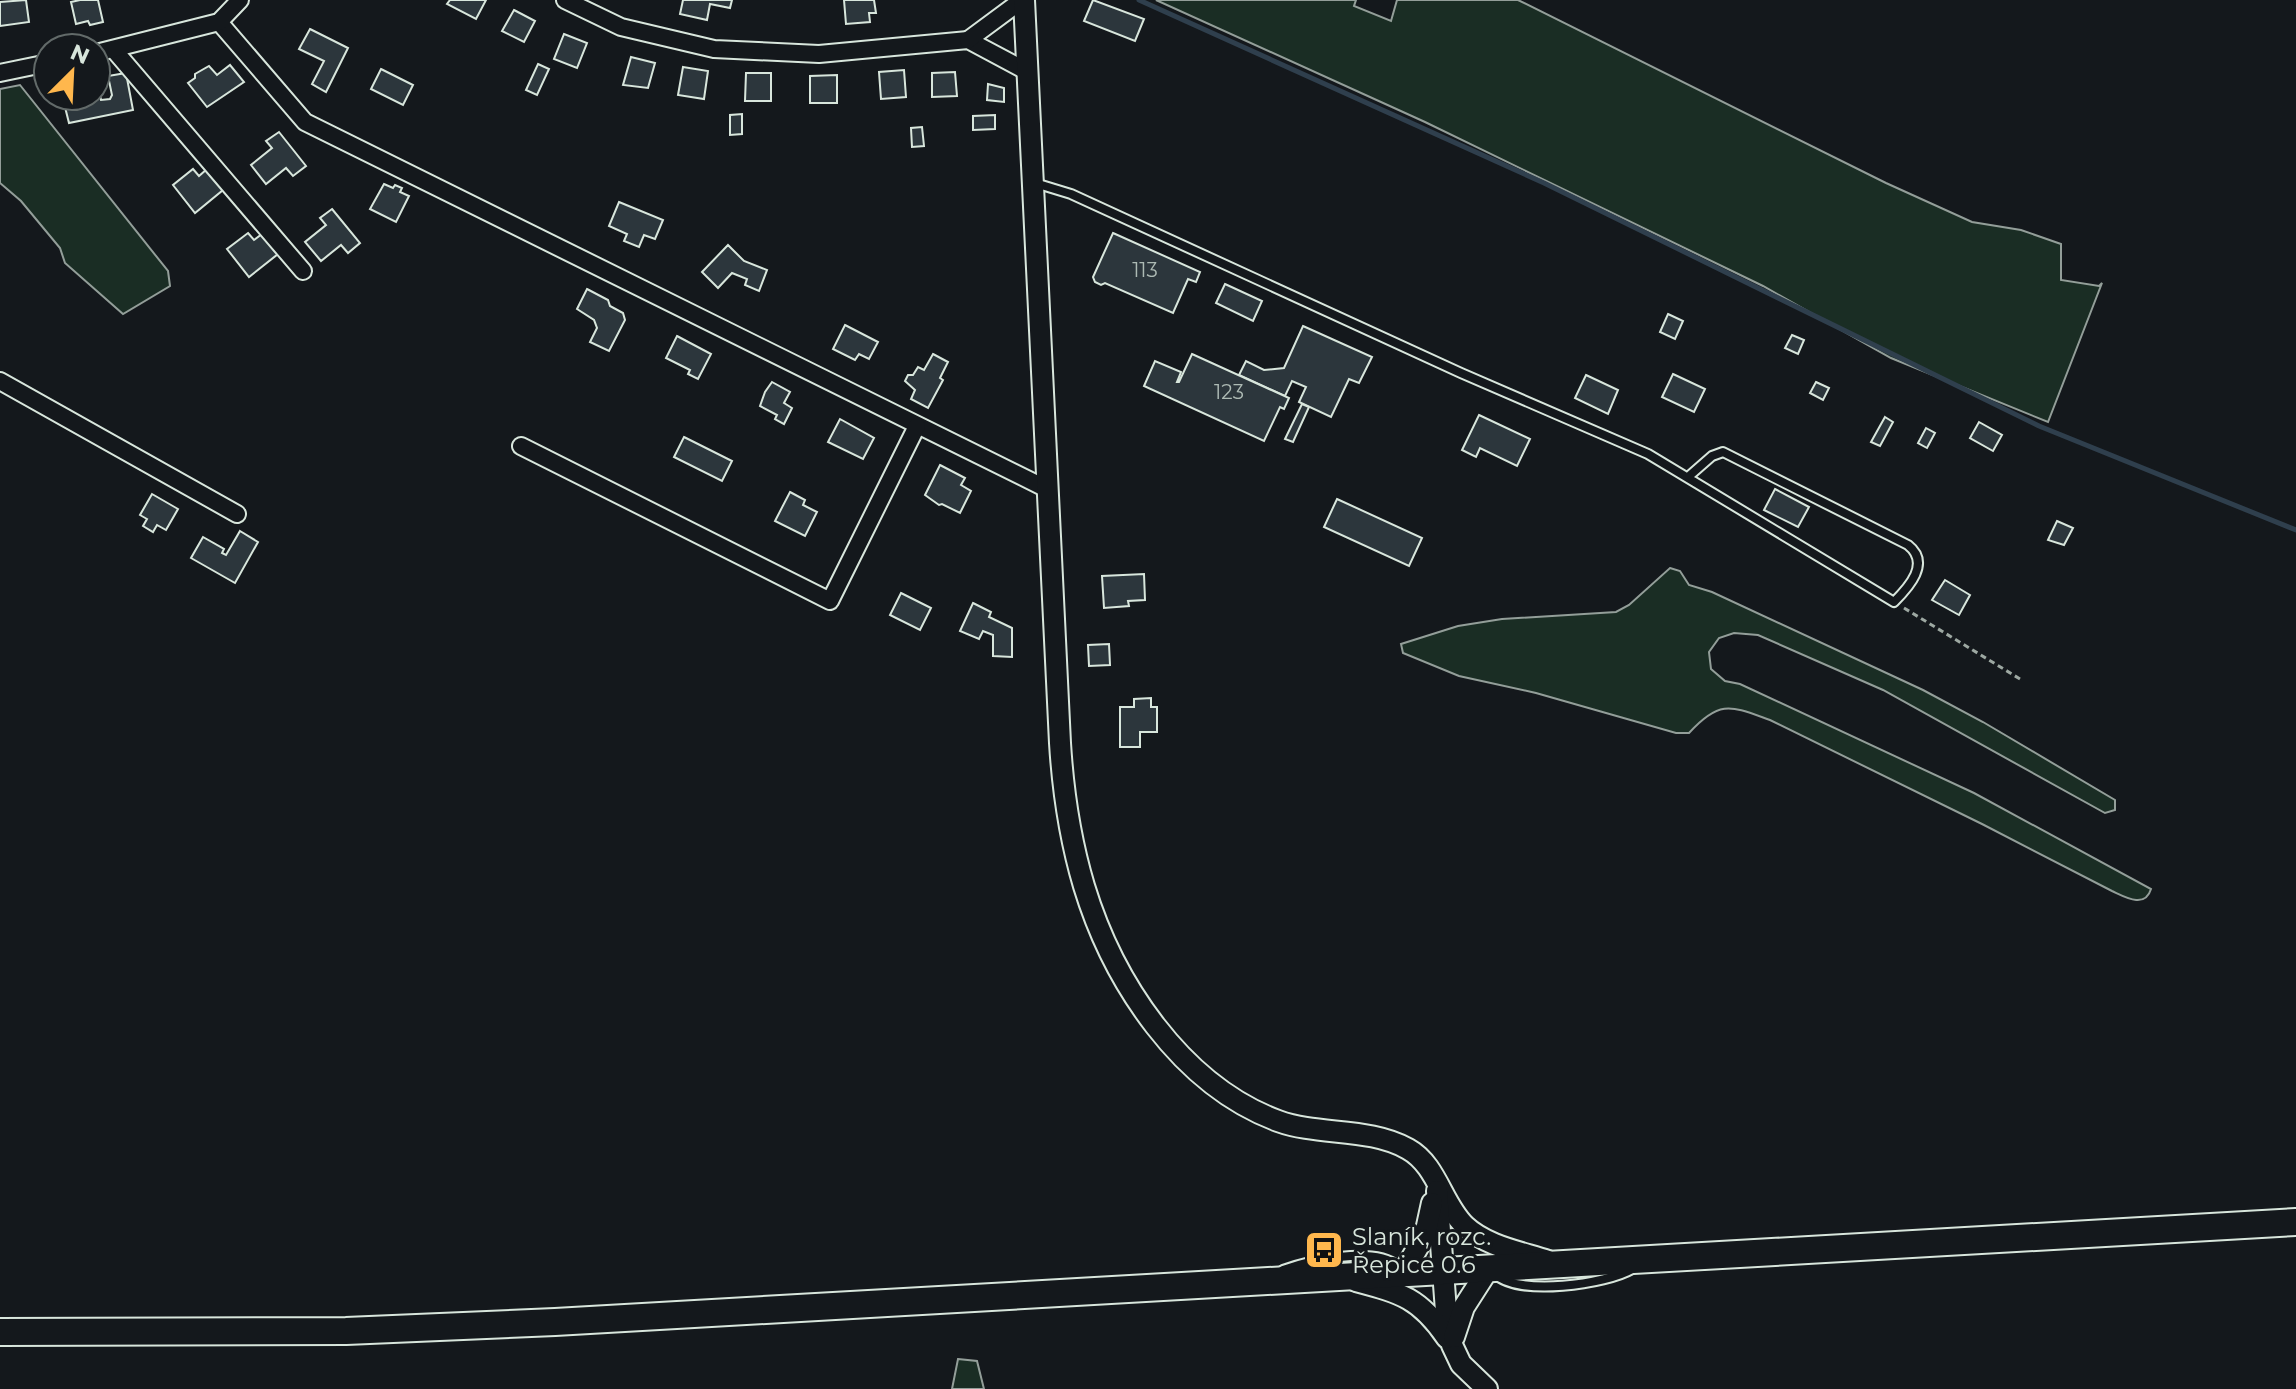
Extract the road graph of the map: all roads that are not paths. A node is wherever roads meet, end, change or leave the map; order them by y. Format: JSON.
{"nodes":[{"id":1,"x":240,"y":0,"type":"edge"},
{"id":2,"x":565,"y":0,"type":"edge"},
{"id":3,"x":1023,"y":0,"type":"edge"},
{"id":4,"x":219,"y":22,"type":"junction"},
{"id":5,"x":968,"y":40,"type":"junction"},
{"id":6,"x":114,"y":50,"type":"joint"},
{"id":7,"x":32,"y":66,"type":"edge"},
{"id":8,"x":1028,"y":72,"type":"junction"},
{"id":9,"x":0,"y":73,"type":"edge"},
{"id":10,"x":1035,"y":183,"type":"junction"},
{"id":11,"x":303,"y":271,"type":"dead end"},
{"id":12,"x":0,"y":381,"type":"edge"},
{"id":13,"x":917,"y":426,"type":"junction"},
{"id":14,"x":521,"y":446,"type":"dead end"},
{"id":15,"x":1688,"y":477,"type":"junction"},
{"id":16,"x":1049,"y":490,"type":"junction"},
{"id":17,"x":237,"y":514,"type":"dead end"},
{"id":18,"x":1433,"y":1175,"type":"junction"},
{"id":19,"x":2296,"y":1222,"type":"edge"},
{"id":20,"x":1647,"y":1259,"type":"junction"},
{"id":21,"x":1560,"y":1264,"type":"junction"},
{"id":22,"x":1489,"y":1268,"type":"junction"},
{"id":23,"x":1443,"y":1270,"type":"junction"},
{"id":24,"x":1403,"y":1273,"type":"junction"},
{"id":25,"x":1340,"y":1277,"type":"junction"},
{"id":26,"x":1249,"y":1282,"type":"junction"},
{"id":27,"x":0,"y":1332,"type":"edge"},
{"id":28,"x":1452,"y":1345,"type":"junction"},
{"id":29,"x":1487,"y":1389,"type":"edge"}],
"edges":[{"from":1,"to":4,"type":"street"},
{"from":2,"to":5,"type":"street"},
{"from":3,"to":5,"type":"street"},
{"from":3,"to":8,"type":"street"},
{"from":4,"to":6,"type":"street"},
{"from":4,"to":13,"type":"street"},
{"from":5,"to":8,"type":"street"},
{"from":6,"to":11,"type":"street"},
{"from":7,"to":9,"type":"street"},
{"from":8,"to":10,"type":"street"},
{"from":10,"to":15,"type":"lane"},
{"from":10,"to":16,"type":"street"},
{"from":12,"to":17,"type":"street"},
{"from":13,"to":14,"type":"street"},
{"from":13,"to":16,"type":"street"},
{"from":15,"to":15,"type":"lane"},
{"from":16,"to":18,"type":"street"},
{"from":18,"to":21,"type":"street"},
{"from":18,"to":23,"type":"street"},
{"from":18,"to":24,"type":"street"},
{"from":19,"to":20,"type":"main road"},
{"from":20,"to":21,"type":"main road"},
{"from":20,"to":22,"type":"lane"},
{"from":21,"to":22,"type":"main road"},
{"from":22,"to":23,"type":"main road"},
{"from":22,"to":28,"type":"street"},
{"from":23,"to":24,"type":"main road"},
{"from":23,"to":28,"type":"street"},
{"from":24,"to":25,"type":"main road"},
{"from":24,"to":26,"type":"lane"},
{"from":25,"to":26,"type":"main road"},
{"from":25,"to":28,"type":"street"},
{"from":26,"to":27,"type":"main road"},
{"from":28,"to":29,"type":"street"}]}
